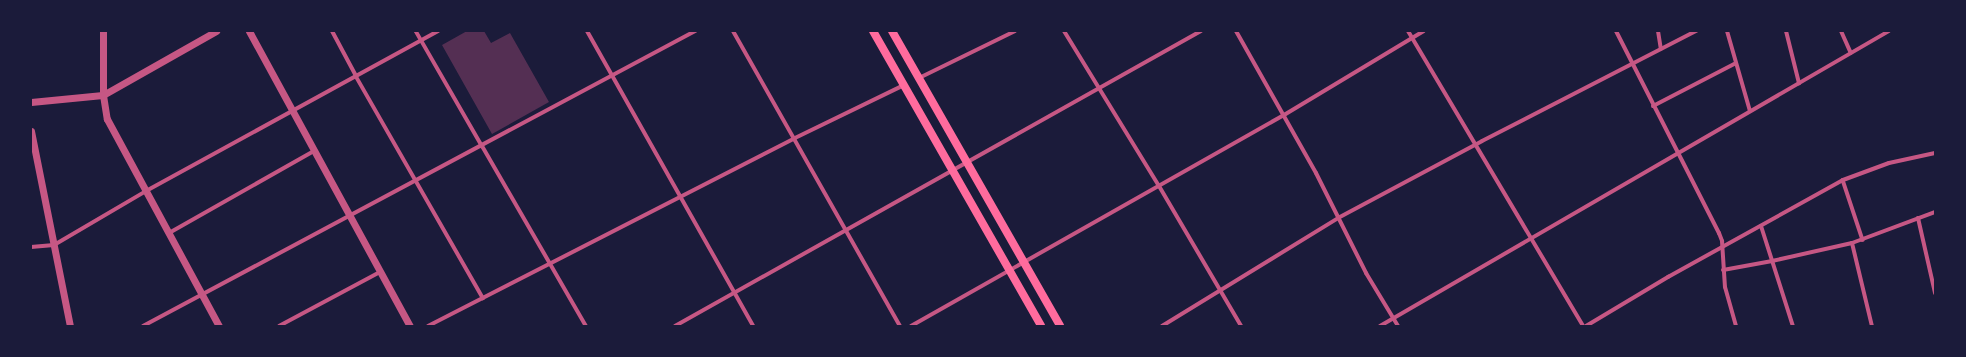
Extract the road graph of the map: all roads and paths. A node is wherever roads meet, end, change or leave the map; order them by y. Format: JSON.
{"nodes":[{"id":1,"x":103,"y":31,"type":"edge"},
{"id":2,"x":216,"y":31,"type":"edge"},
{"id":3,"x":249,"y":31,"type":"edge"},
{"id":4,"x":332,"y":31,"type":"edge"},
{"id":5,"x":416,"y":31,"type":"edge"},
{"id":6,"x":438,"y":31,"type":"edge"},
{"id":7,"x":587,"y":31,"type":"edge"},
{"id":8,"x":695,"y":31,"type":"edge"},
{"id":9,"x":733,"y":31,"type":"edge"},
{"id":10,"x":873,"y":31,"type":"edge"},
{"id":11,"x":892,"y":31,"type":"edge"},
{"id":12,"x":1015,"y":31,"type":"edge"},
{"id":13,"x":1064,"y":31,"type":"edge"},
{"id":14,"x":1202,"y":31,"type":"edge"},
{"id":15,"x":1236,"y":31,"type":"edge"},
{"id":16,"x":1408,"y":31,"type":"edge"},
{"id":17,"x":1424,"y":31,"type":"edge"},
{"id":18,"x":1616,"y":31,"type":"edge"},
{"id":19,"x":1658,"y":31,"type":"edge"},
{"id":20,"x":1696,"y":31,"type":"edge"},
{"id":21,"x":1727,"y":31,"type":"edge"},
{"id":22,"x":1786,"y":31,"type":"edge"},
{"id":23,"x":1841,"y":31,"type":"edge"},
{"id":24,"x":1889,"y":31,"type":"edge"},
{"id":25,"x":1412,"y":38,"type":"junction"},
{"id":26,"x":421,"y":40,"type":"junction"},
{"id":27,"x":1661,"y":49,"type":"junction"},
{"id":28,"x":1851,"y":53,"type":"junction"},
{"id":29,"x":1736,"y":63,"type":"junction"},
{"id":30,"x":1633,"y":64,"type":"junction"},
{"id":31,"x":612,"y":75,"type":"junction"},
{"id":32,"x":356,"y":76,"type":"junction"},
{"id":33,"x":918,"y":78,"type":"junction"},
{"id":34,"x":1799,"y":83,"type":"junction"},
{"id":35,"x":904,"y":85,"type":"junction"},
{"id":36,"x":1101,"y":89,"type":"junction"},
{"id":37,"x":103,"y":95,"type":"junction"},
{"id":38,"x":31,"y":102,"type":"edge"},
{"id":39,"x":1653,"y":106,"type":"junction"},
{"id":40,"x":292,"y":111,"type":"junction"},
{"id":41,"x":1750,"y":111,"type":"junction"},
{"id":42,"x":1284,"y":115,"type":"junction"},
{"id":43,"x":31,"y":131,"type":"edge"},
{"id":44,"x":795,"y":138,"type":"junction"},
{"id":45,"x":1475,"y":144,"type":"junction"},
{"id":46,"x":482,"y":146,"type":"junction"},
{"id":47,"x":314,"y":151,"type":"junction"},
{"id":48,"x":1678,"y":153,"type":"junction"},
{"id":49,"x":1935,"y":153,"type":"edge"},
{"id":50,"x":966,"y":162,"type":"junction"},
{"id":51,"x":952,"y":170,"type":"junction"},
{"id":52,"x":1843,"y":180,"type":"junction"},
{"id":53,"x":415,"y":182,"type":"junction"},
{"id":54,"x":1159,"y":186,"type":"junction"},
{"id":55,"x":146,"y":191,"type":"junction"},
{"id":56,"x":681,"y":197,"type":"junction"},
{"id":57,"x":1935,"y":212,"type":"edge"},
{"id":58,"x":350,"y":217,"type":"junction"},
{"id":59,"x":1338,"y":218,"type":"junction"},
{"id":60,"x":1918,"y":218,"type":"junction"},
{"id":61,"x":1761,"y":226,"type":"junction"},
{"id":62,"x":846,"y":231,"type":"junction"},
{"id":63,"x":169,"y":233,"type":"junction"},
{"id":64,"x":1531,"y":238,"type":"junction"},
{"id":65,"x":1863,"y":240,"type":"junction"},
{"id":66,"x":1852,"y":243,"type":"junction"},
{"id":67,"x":54,"y":246,"type":"junction"},
{"id":68,"x":31,"y":247,"type":"edge"},
{"id":69,"x":1722,"y":248,"type":"junction"},
{"id":70,"x":1772,"y":261,"type":"junction"},
{"id":71,"x":550,"y":263,"type":"junction"},
{"id":72,"x":1024,"y":263,"type":"junction"},
{"id":73,"x":1723,"y":270,"type":"junction"},
{"id":74,"x":1010,"y":271,"type":"junction"},
{"id":75,"x":380,"y":272,"type":"junction"},
{"id":76,"x":1220,"y":290,"type":"junction"},
{"id":77,"x":734,"y":292,"type":"junction"},
{"id":78,"x":202,"y":294,"type":"junction"},
{"id":79,"x":1935,"y":294,"type":"edge"},
{"id":80,"x":483,"y":298,"type":"junction"},
{"id":81,"x":1393,"y":318,"type":"junction"},
{"id":82,"x":70,"y":326,"type":"edge"},
{"id":83,"x":143,"y":326,"type":"edge"},
{"id":84,"x":219,"y":326,"type":"edge"},
{"id":85,"x":279,"y":326,"type":"edge"},
{"id":86,"x":410,"y":326,"type":"edge"},
{"id":87,"x":428,"y":326,"type":"edge"},
{"id":88,"x":586,"y":326,"type":"edge"},
{"id":89,"x":675,"y":326,"type":"edge"},
{"id":90,"x":753,"y":326,"type":"edge"},
{"id":91,"x":900,"y":326,"type":"edge"},
{"id":92,"x":911,"y":326,"type":"edge"},
{"id":93,"x":1041,"y":326,"type":"edge"},
{"id":94,"x":1060,"y":326,"type":"edge"},
{"id":95,"x":1162,"y":326,"type":"edge"},
{"id":96,"x":1241,"y":326,"type":"edge"},
{"id":97,"x":1380,"y":326,"type":"edge"},
{"id":98,"x":1398,"y":326,"type":"edge"},
{"id":99,"x":1585,"y":326,"type":"edge"},
{"id":100,"x":1736,"y":326,"type":"edge"},
{"id":101,"x":1793,"y":326,"type":"edge"},
{"id":102,"x":1872,"y":326,"type":"edge"}],
"edges":[{"from":1,"to":37,"type":"street"},
{"from":2,"to":37,"type":"street"},
{"from":3,"to":40,"type":"street"},
{"from":4,"to":32,"type":"street"},
{"from":5,"to":26,"type":"street"},
{"from":6,"to":26,"type":"street"},
{"from":7,"to":31,"type":"street"},
{"from":8,"to":31,"type":"street"},
{"from":9,"to":44,"type":"street"},
{"from":10,"to":35,"type":"main road"},
{"from":11,"to":33,"type":"main road"},
{"from":12,"to":33,"type":"street"},
{"from":13,"to":36,"type":"street"},
{"from":14,"to":36,"type":"street"},
{"from":15,"to":42,"type":"street"},
{"from":16,"to":25,"type":"street"},
{"from":17,"to":25,"type":"street"},
{"from":18,"to":30,"type":"street"},
{"from":19,"to":27,"type":"street"},
{"from":20,"to":27,"type":"street"},
{"from":21,"to":29,"type":"street"},
{"from":22,"to":34,"type":"street"},
{"from":23,"to":28,"type":"street"},
{"from":24,"to":28,"type":"street"},
{"from":25,"to":42,"type":"street"},
{"from":25,"to":45,"type":"street"},
{"from":26,"to":32,"type":"street"},
{"from":26,"to":46,"type":"street"},
{"from":27,"to":30,"type":"street"},
{"from":28,"to":34,"type":"street"},
{"from":29,"to":39,"type":"street"},
{"from":29,"to":41,"type":"street"},
{"from":30,"to":39,"type":"street"},
{"from":30,"to":45,"type":"street"},
{"from":31,"to":46,"type":"street"},
{"from":31,"to":56,"type":"street"},
{"from":32,"to":40,"type":"street"},
{"from":32,"to":53,"type":"street"},
{"from":33,"to":50,"type":"main road"},
{"from":34,"to":41,"type":"street"},
{"from":35,"to":44,"type":"street"},
{"from":35,"to":51,"type":"main road"},
{"from":36,"to":50,"type":"street"},
{"from":36,"to":54,"type":"street"},
{"from":37,"to":38,"type":"street"},
{"from":37,"to":55,"type":"street"},
{"from":39,"to":48,"type":"street"},
{"from":40,"to":47,"type":"street"},
{"from":40,"to":55,"type":"street"},
{"from":41,"to":48,"type":"street"},
{"from":42,"to":54,"type":"street"},
{"from":42,"to":59,"type":"street"},
{"from":43,"to":67,"type":"street"},
{"from":44,"to":56,"type":"street"},
{"from":44,"to":62,"type":"street"},
{"from":45,"to":59,"type":"street"},
{"from":45,"to":64,"type":"street"},
{"from":46,"to":53,"type":"street"},
{"from":46,"to":71,"type":"street"},
{"from":47,"to":58,"type":"street"},
{"from":47,"to":63,"type":"street"},
{"from":48,"to":64,"type":"street"},
{"from":48,"to":69,"type":"street"},
{"from":49,"to":52,"type":"street"},
{"from":50,"to":51,"type":"street"},
{"from":50,"to":72,"type":"main road"},
{"from":51,"to":62,"type":"street"},
{"from":51,"to":74,"type":"main road"},
{"from":52,"to":61,"type":"street"},
{"from":52,"to":65,"type":"street"},
{"from":53,"to":58,"type":"street"},
{"from":53,"to":80,"type":"street"},
{"from":54,"to":72,"type":"street"},
{"from":54,"to":76,"type":"street"},
{"from":55,"to":63,"type":"street"},
{"from":55,"to":67,"type":"street"},
{"from":56,"to":71,"type":"street"},
{"from":56,"to":77,"type":"street"},
{"from":57,"to":60,"type":"street"},
{"from":58,"to":75,"type":"street"},
{"from":58,"to":78,"type":"street"},
{"from":59,"to":76,"type":"street"},
{"from":59,"to":81,"type":"street"},
{"from":60,"to":65,"type":"street"},
{"from":60,"to":79,"type":"street"},
{"from":61,"to":69,"type":"street"},
{"from":61,"to":70,"type":"street"},
{"from":62,"to":77,"type":"street"},
{"from":62,"to":91,"type":"street"},
{"from":63,"to":78,"type":"street"},
{"from":64,"to":81,"type":"street"},
{"from":64,"to":99,"type":"street"},
{"from":65,"to":66,"type":"street"},
{"from":66,"to":70,"type":"street"},
{"from":66,"to":102,"type":"street"},
{"from":67,"to":68,"type":"street"},
{"from":67,"to":82,"type":"street"},
{"from":69,"to":73,"type":"street"},
{"from":69,"to":99,"type":"street"},
{"from":70,"to":73,"type":"street"},
{"from":70,"to":101,"type":"street"},
{"from":71,"to":80,"type":"street"},
{"from":71,"to":88,"type":"street"},
{"from":72,"to":74,"type":"street"},
{"from":72,"to":94,"type":"main road"},
{"from":73,"to":100,"type":"street"},
{"from":74,"to":92,"type":"street"},
{"from":74,"to":93,"type":"main road"},
{"from":75,"to":85,"type":"street"},
{"from":75,"to":86,"type":"street"},
{"from":76,"to":95,"type":"street"},
{"from":76,"to":96,"type":"street"},
{"from":77,"to":89,"type":"street"},
{"from":77,"to":90,"type":"street"},
{"from":78,"to":83,"type":"street"},
{"from":78,"to":84,"type":"street"},
{"from":80,"to":87,"type":"street"},
{"from":81,"to":97,"type":"street"},
{"from":81,"to":98,"type":"street"}]}
